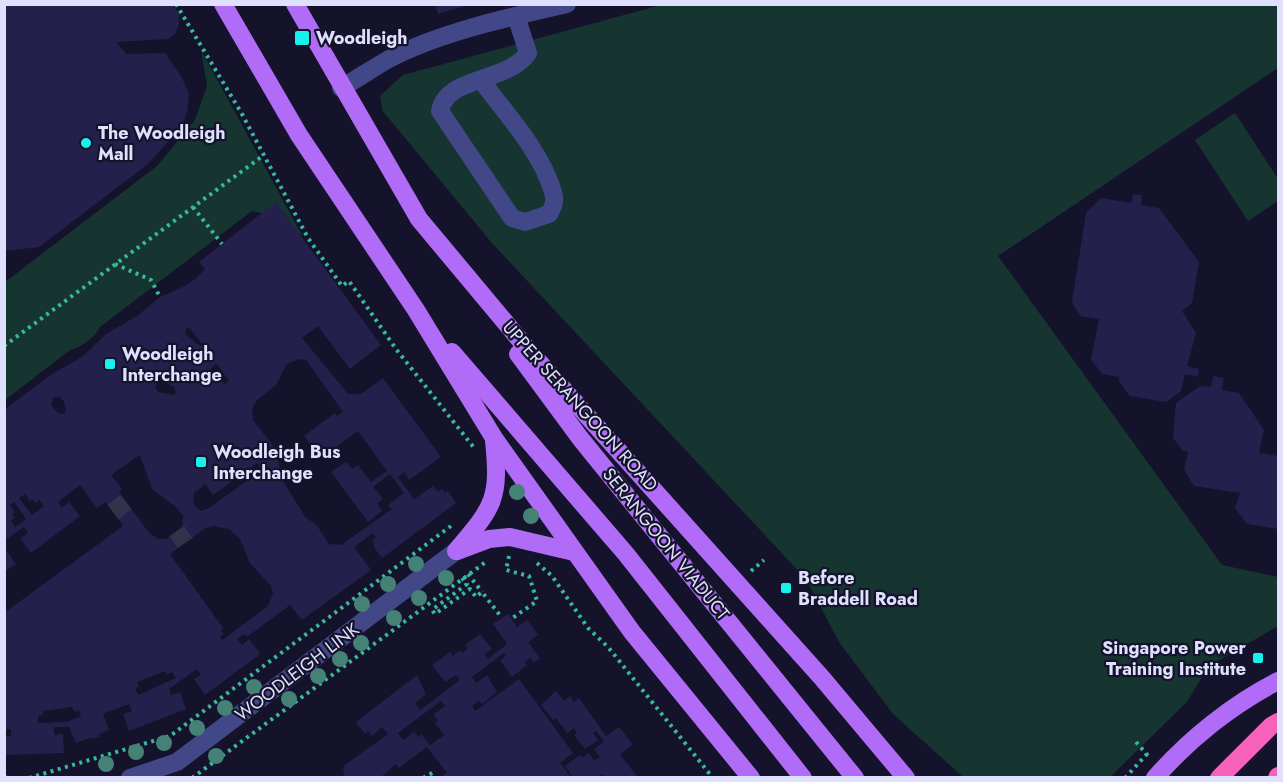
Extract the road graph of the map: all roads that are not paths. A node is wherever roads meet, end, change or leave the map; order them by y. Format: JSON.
{"nodes":[{"id":1,"x":224,"y":4,"type":"edge"},
{"id":2,"x":295,"y":4,"type":"edge"},
{"id":3,"x":567,"y":4,"type":"edge"},
{"id":4,"x":516,"y":16,"type":"junction"},
{"id":5,"x":481,"y":80,"type":"junction"},
{"id":6,"x":341,"y":88,"type":"junction"},
{"id":7,"x":419,"y":219,"type":"junction"},
{"id":8,"x":416,"y":310,"type":"junction"},
{"id":9,"x":494,"y":438,"type":"junction"},
{"id":10,"x":456,"y":551,"type":"junction"},
{"id":11,"x":574,"y":552,"type":"junction"},
{"id":12,"x":1278,"y":681,"type":"edge"},
{"id":13,"x":1278,"y":722,"type":"edge"},
{"id":14,"x":1173,"y":758,"type":"junction"},
{"id":15,"x":130,"y":777,"type":"edge"},
{"id":16,"x":751,"y":777,"type":"edge"},
{"id":17,"x":803,"y":777,"type":"edge"},
{"id":18,"x":855,"y":777,"type":"edge"},
{"id":19,"x":906,"y":777,"type":"edge"},
{"id":20,"x":1150,"y":777,"type":"edge"},
{"id":21,"x":1155,"y":777,"type":"edge"},
{"id":22,"x":1219,"y":777,"type":"edge"}],
"edges":[{"from":1,"to":8,"type":"main road"},
{"from":2,"to":6,"type":"main road","name":"UPPER SERANGOON ROAD"},
{"from":3,"to":4,"type":"street"},
{"from":4,"to":5,"type":"street"},
{"from":4,"to":6,"type":"street"},
{"from":5,"to":5,"type":"street"},
{"from":6,"to":7,"type":"main road","name":"UPPER SERANGOON ROAD"},
{"from":7,"to":18,"type":"main road","name":"SERANGOON VIADUCT"},
{"from":7,"to":19,"type":"main road","name":"UPPER SERANGOON ROAD"},
{"from":8,"to":9,"type":"main road"},
{"from":8,"to":17,"type":"main road","name":"SERANGOON VIADUCT"},
{"from":9,"to":10,"type":"main road"},
{"from":9,"to":11,"type":"main road"},
{"from":10,"to":11,"type":"main road"},
{"from":10,"to":15,"type":"street","name":"WOODLEIGH LINK"},
{"from":11,"to":16,"type":"main road"},
{"from":12,"to":14,"type":"main road"},
{"from":13,"to":22,"type":"highway"},
{"from":14,"to":20,"type":"main road"},
{"from":14,"to":21,"type":"main road"}]}
